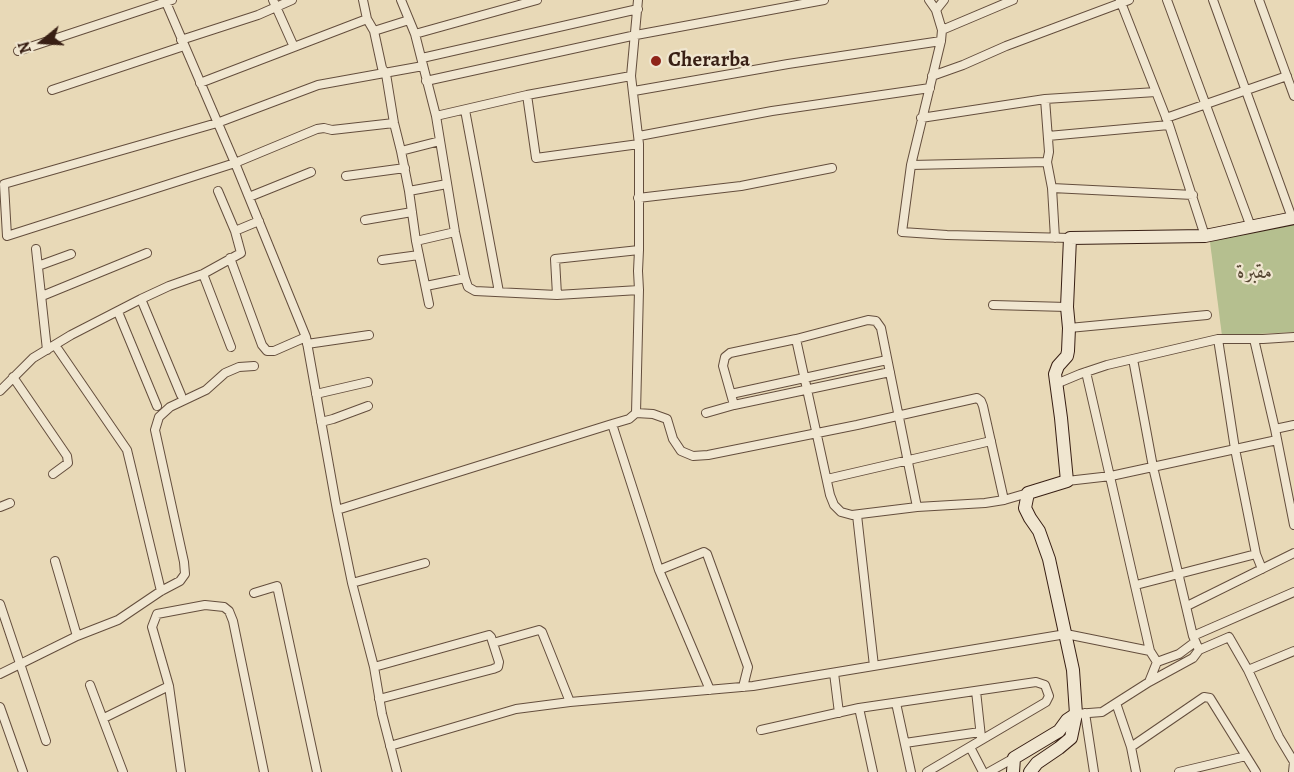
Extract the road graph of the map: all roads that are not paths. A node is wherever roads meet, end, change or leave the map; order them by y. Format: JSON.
{"nodes":[{"id":1,"x":292,"y":0,"type":"edge"},
{"id":2,"x":363,"y":0,"type":"edge"},
{"id":3,"x":400,"y":0,"type":"edge"},
{"id":4,"x":537,"y":0,"type":"edge"},
{"id":5,"x":649,"y":0,"type":"edge"},
{"id":6,"x":824,"y":0,"type":"edge"},
{"id":7,"x":929,"y":0,"type":"edge"},
{"id":8,"x":944,"y":0,"type":"edge"},
{"id":9,"x":1012,"y":0,"type":"edge"},
{"id":10,"x":1167,"y":0,"type":"edge"},
{"id":11,"x":1213,"y":0,"type":"edge"},
{"id":12,"x":1259,"y":0,"type":"edge"},
{"id":13,"x":168,"y":1,"type":"edge"},
{"id":14,"x":1124,"y":1,"type":"edge"},
{"id":15,"x":791,"y":3,"type":"edge"},
{"id":16,"x":275,"y":4,"type":"edge"},
{"id":17,"x":638,"y":4,"type":"edge"},
{"id":18,"x":936,"y":10,"type":"junction"},
{"id":19,"x":367,"y":19,"type":"junction"},
{"id":20,"x":409,"y":20,"type":"junction"},
{"id":21,"x":942,"y":30,"type":"junction"},
{"id":22,"x":374,"y":31,"type":"junction"},
{"id":23,"x":415,"y":34,"type":"junction"},
{"id":24,"x":636,"y":35,"type":"junction"},
{"id":25,"x":941,"y":41,"type":"junction"},
{"id":26,"x":183,"y":43,"type":"junction"},
{"id":27,"x":294,"y":47,"type":"junction"},
{"id":28,"x":18,"y":51,"type":"dead end"},
{"id":29,"x":422,"y":62,"type":"junction"},
{"id":30,"x":386,"y":74,"type":"junction"},
{"id":31,"x":631,"y":76,"type":"junction"},
{"id":32,"x":932,"y":76,"type":"junction"},
{"id":33,"x":1287,"y":76,"type":"junction"},
{"id":34,"x":426,"y":81,"type":"junction"},
{"id":35,"x":200,"y":83,"type":"junction"},
{"id":36,"x":930,"y":88,"type":"junction"},
{"id":37,"x":52,"y":90,"type":"dead end"},
{"id":38,"x":1246,"y":90,"type":"junction"},
{"id":39,"x":633,"y":91,"type":"junction"},
{"id":40,"x":1156,"y":92,"type":"junction"},
{"id":41,"x":527,"y":95,"type":"junction"},
{"id":42,"x":1294,"y":96,"type":"edge"},
{"id":43,"x":1045,"y":99,"type":"junction"},
{"id":44,"x":1205,"y":104,"type":"junction"},
{"id":45,"x":465,"y":110,"type":"junction"},
{"id":46,"x":436,"y":116,"type":"junction"},
{"id":47,"x":921,"y":118,"type":"junction"},
{"id":48,"x":1168,"y":122,"type":"junction"},
{"id":49,"x":217,"y":123,"type":"junction"},
{"id":50,"x":394,"y":123,"type":"junction"},
{"id":51,"x":1048,"y":136,"type":"junction"},
{"id":52,"x":639,"y":140,"type":"junction"},
{"id":53,"x":440,"y":141,"type":"junction"},
{"id":54,"x":401,"y":150,"type":"junction"},
{"id":55,"x":1047,"y":162,"type":"junction"},
{"id":56,"x":235,"y":163,"type":"junction"},
{"id":57,"x":911,"y":165,"type":"junction"},
{"id":58,"x":405,"y":168,"type":"junction"},
{"id":59,"x":832,"y":168,"type":"dead end"},
{"id":60,"x":311,"y":172,"type":"dead end"},
{"id":61,"x":346,"y":176,"type":"dead end"},
{"id":62,"x":447,"y":184,"type":"junction"},
{"id":63,"x":1052,"y":188,"type":"junction"},
{"id":64,"x":218,"y":191,"type":"dead end"},
{"id":65,"x":409,"y":191,"type":"junction"},
{"id":66,"x":1193,"y":195,"type":"junction"},
{"id":67,"x":249,"y":197,"type":"junction"},
{"id":68,"x":638,"y":198,"type":"junction"},
{"id":69,"x":3,"y":208,"type":"edge"},
{"id":70,"x":412,"y":212,"type":"junction"},
{"id":71,"x":1293,"y":218,"type":"edge"},
{"id":72,"x":365,"y":220,"type":"dead end"},
{"id":73,"x":259,"y":221,"type":"junction"},
{"id":74,"x":1251,"y":227,"type":"junction"},
{"id":75,"x":235,"y":231,"type":"junction"},
{"id":76,"x":455,"y":232,"type":"junction"},
{"id":77,"x":1205,"y":236,"type":"junction"},
{"id":78,"x":1055,"y":238,"type":"junction"},
{"id":79,"x":1070,"y":238,"type":"junction"},
{"id":80,"x":416,"y":241,"type":"junction"},
{"id":81,"x":36,"y":249,"type":"dead end"},
{"id":82,"x":639,"y":250,"type":"junction"},
{"id":83,"x":147,"y":253,"type":"dead end"},
{"id":84,"x":71,"y":254,"type":"dead end"},
{"id":85,"x":419,"y":255,"type":"junction"},
{"id":86,"x":230,"y":258,"type":"junction"},
{"id":87,"x":382,"y":260,"type":"dead end"},
{"id":88,"x":38,"y":266,"type":"junction"},
{"id":89,"x":203,"y":274,"type":"junction"},
{"id":90,"x":465,"y":278,"type":"junction"},
{"id":91,"x":426,"y":286,"type":"junction"},
{"id":92,"x":639,"y":290,"type":"junction"},
{"id":93,"x":499,"y":292,"type":"junction"},
{"id":94,"x":42,"y":296,"type":"junction"},
{"id":95,"x":557,"y":296,"type":"junction"},
{"id":96,"x":141,"y":299,"type":"junction"},
{"id":97,"x":429,"y":304,"type":"dead end"},
{"id":98,"x":993,"y":305,"type":"dead end"},
{"id":99,"x":1067,"y":307,"type":"junction"},
{"id":100,"x":118,"y":312,"type":"junction"},
{"id":101,"x":1207,"y":315,"type":"dead end"},
{"id":102,"x":1069,"y":328,"type":"junction"},
{"id":103,"x":369,"y":335,"type":"dead end"},
{"id":104,"x":1294,"y":337,"type":"edge"},
{"id":105,"x":796,"y":339,"type":"junction"},
{"id":106,"x":1218,"y":339,"type":"junction"},
{"id":107,"x":1254,"y":339,"type":"junction"},
{"id":108,"x":306,"y":340,"type":"junction"},
{"id":109,"x":51,"y":347,"type":"junction"},
{"id":110,"x":231,"y":347,"type":"dead end"},
{"id":111,"x":1133,"y":359,"type":"junction"},
{"id":112,"x":887,"y":360,"type":"junction"},
{"id":113,"x":254,"y":366,"type":"dead end"},
{"id":114,"x":890,"y":372,"type":"junction"},
{"id":115,"x":1086,"y":372,"type":"junction"},
{"id":116,"x":13,"y":377,"type":"junction"},
{"id":117,"x":804,"y":378,"type":"junction"},
{"id":118,"x":368,"y":381,"type":"dead end"},
{"id":119,"x":1056,"y":384,"type":"junction"},
{"id":120,"x":0,"y":390,"type":"edge"},
{"id":121,"x":807,"y":390,"type":"junction"},
{"id":122,"x":316,"y":394,"type":"junction"},
{"id":123,"x":731,"y":394,"type":"junction"},
{"id":124,"x":181,"y":395,"type":"dead end"},
{"id":125,"x":734,"y":405,"type":"junction"},
{"id":126,"x":157,"y":406,"type":"dead end"},
{"id":127,"x":368,"y":406,"type":"dead end"},
{"id":128,"x":636,"y":413,"type":"junction"},
{"id":129,"x":706,"y":413,"type":"dead end"},
{"id":130,"x":898,"y":416,"type":"junction"},
{"id":131,"x":321,"y":422,"type":"junction"},
{"id":132,"x":612,"y":424,"type":"junction"},
{"id":133,"x":1294,"y":425,"type":"edge"},
{"id":134,"x":1275,"y":429,"type":"junction"},
{"id":135,"x":816,"y":433,"type":"junction"},
{"id":136,"x":1277,"y":440,"type":"junction"},
{"id":137,"x":991,"y":441,"type":"junction"},
{"id":138,"x":1235,"y":449,"type":"junction"},
{"id":139,"x":908,"y":460,"type":"junction"},
{"id":140,"x":1154,"y":467,"type":"junction"},
{"id":141,"x":53,"y":474,"type":"dead end"},
{"id":142,"x":1111,"y":476,"type":"junction"},
{"id":143,"x":827,"y":479,"type":"junction"},
{"id":144,"x":1067,"y":481,"type":"junction"},
{"id":145,"x":1028,"y":493,"type":"junction"},
{"id":146,"x":1004,"y":500,"type":"junction"},
{"id":147,"x":10,"y":503,"type":"dead end"},
{"id":148,"x":0,"y":507,"type":"edge"},
{"id":149,"x":917,"y":507,"type":"junction"},
{"id":150,"x":337,"y":510,"type":"junction"},
{"id":151,"x":857,"y":514,"type":"junction"},
{"id":152,"x":1294,"y":525,"type":"edge"},
{"id":153,"x":1294,"y":553,"type":"edge"},
{"id":154,"x":1256,"y":554,"type":"junction"},
{"id":155,"x":55,"y":561,"type":"dead end"},
{"id":156,"x":424,"y":563,"type":"dead end"},
{"id":157,"x":1262,"y":569,"type":"junction"},
{"id":158,"x":659,"y":570,"type":"junction"},
{"id":159,"x":1179,"y":574,"type":"junction"},
{"id":160,"x":352,"y":583,"type":"junction"},
{"id":161,"x":1136,"y":585,"type":"junction"},
{"id":162,"x":160,"y":591,"type":"junction"},
{"id":163,"x":1294,"y":592,"type":"edge"},
{"id":164,"x":254,"y":593,"type":"dead end"},
{"id":165,"x":0,"y":604,"type":"edge"},
{"id":166,"x":1187,"y":606,"type":"junction"},
{"id":167,"x":1066,"y":634,"type":"junction"},
{"id":168,"x":77,"y":636,"type":"junction"},
{"id":169,"x":493,"y":643,"type":"junction"},
{"id":170,"x":1196,"y":643,"type":"junction"},
{"id":171,"x":1150,"y":651,"type":"junction"},
{"id":172,"x":1294,"y":651,"type":"edge"},
{"id":173,"x":1157,"y":662,"type":"junction"},
{"id":174,"x":20,"y":665,"type":"junction"},
{"id":175,"x":874,"y":666,"type":"junction"},
{"id":176,"x":374,"y":667,"type":"junction"},
{"id":177,"x":1248,"y":670,"type":"junction"},
{"id":178,"x":834,"y":673,"type":"junction"},
{"id":179,"x":0,"y":674,"type":"edge"},
{"id":180,"x":1149,"y":682,"type":"junction"},
{"id":181,"x":90,"y":685,"type":"dead end"},
{"id":182,"x":168,"y":686,"type":"junction"},
{"id":183,"x":743,"y":687,"type":"junction"},
{"id":184,"x":710,"y":690,"type":"junction"},
{"id":185,"x":976,"y":691,"type":"junction"},
{"id":186,"x":379,"y":699,"type":"junction"},
{"id":187,"x":570,"y":702,"type":"junction"},
{"id":188,"x":896,"y":703,"type":"junction"},
{"id":189,"x":1116,"y":703,"type":"junction"},
{"id":190,"x":859,"y":708,"type":"junction"},
{"id":191,"x":0,"y":710,"type":"edge"},
{"id":192,"x":839,"y":713,"type":"junction"},
{"id":193,"x":1080,"y":713,"type":"junction"},
{"id":194,"x":104,"y":718,"type":"junction"},
{"id":195,"x":761,"y":730,"type":"dead end"},
{"id":196,"x":981,"y":736,"type":"junction"},
{"id":197,"x":45,"y":741,"type":"dead end"},
{"id":198,"x":905,"y":743,"type":"junction"},
{"id":199,"x":390,"y":746,"type":"junction"},
{"id":200,"x":970,"y":747,"type":"junction"},
{"id":201,"x":1131,"y":747,"type":"junction"},
{"id":202,"x":1246,"y":756,"type":"junction"},
{"id":203,"x":1014,"y":758,"type":"junction"},
{"id":204,"x":23,"y":772,"type":"edge"},
{"id":205,"x":123,"y":772,"type":"edge"},
{"id":206,"x":181,"y":772,"type":"edge"},
{"id":207,"x":264,"y":772,"type":"edge"},
{"id":208,"x":318,"y":772,"type":"edge"},
{"id":209,"x":397,"y":772,"type":"edge"},
{"id":210,"x":873,"y":772,"type":"edge"},
{"id":211,"x":911,"y":772,"type":"edge"},
{"id":212,"x":927,"y":772,"type":"edge"},
{"id":213,"x":983,"y":772,"type":"edge"},
{"id":214,"x":989,"y":772,"type":"edge"},
{"id":215,"x":1013,"y":772,"type":"edge"},
{"id":216,"x":1030,"y":772,"type":"edge"},
{"id":217,"x":1094,"y":772,"type":"edge"},
{"id":218,"x":1136,"y":772,"type":"edge"},
{"id":219,"x":1179,"y":772,"type":"edge"},
{"id":220,"x":1256,"y":772,"type":"edge"},
{"id":221,"x":1293,"y":772,"type":"edge"}],
"edges":[{"from":1,"to":16,"type":"street"},
{"from":2,"to":19,"type":"street"},
{"from":3,"to":20,"type":"street"},
{"from":4,"to":23,"type":"street"},
{"from":5,"to":17,"type":"street"},
{"from":6,"to":15,"type":"street"},
{"from":7,"to":18,"type":"street"},
{"from":8,"to":18,"type":"street"},
{"from":9,"to":21,"type":"street"},
{"from":10,"to":44,"type":"street"},
{"from":11,"to":38,"type":"street"},
{"from":12,"to":33,"type":"street"},
{"from":13,"to":26,"type":"street"},
{"from":13,"to":28,"type":"street"},
{"from":14,"to":32,"type":"street"},
{"from":14,"to":40,"type":"street"},
{"from":15,"to":24,"type":"street"},
{"from":16,"to":26,"type":"street"},
{"from":16,"to":27,"type":"street"},
{"from":17,"to":24,"type":"street"},
{"from":17,"to":29,"type":"street"},
{"from":18,"to":21,"type":"street"},
{"from":19,"to":22,"type":"street"},
{"from":19,"to":27,"type":"street"},
{"from":20,"to":22,"type":"street"},
{"from":20,"to":23,"type":"street"},
{"from":21,"to":25,"type":"street"},
{"from":22,"to":30,"type":"street"},
{"from":23,"to":29,"type":"street"},
{"from":24,"to":31,"type":"street"},
{"from":24,"to":34,"type":"street"},
{"from":25,"to":32,"type":"street"},
{"from":25,"to":39,"type":"street"},
{"from":26,"to":35,"type":"street"},
{"from":26,"to":37,"type":"street"},
{"from":27,"to":35,"type":"street"},
{"from":29,"to":30,"type":"street"},
{"from":29,"to":34,"type":"street"},
{"from":30,"to":49,"type":"street"},
{"from":30,"to":50,"type":"street"},
{"from":31,"to":39,"type":"street"},
{"from":31,"to":41,"type":"street"},
{"from":32,"to":36,"type":"street"},
{"from":33,"to":38,"type":"street"},
{"from":33,"to":42,"type":"street"},
{"from":34,"to":46,"type":"street"},
{"from":35,"to":49,"type":"street"},
{"from":36,"to":47,"type":"street"},
{"from":36,"to":52,"type":"street"},
{"from":38,"to":44,"type":"street"},
{"from":38,"to":71,"type":"street"},
{"from":39,"to":52,"type":"street"},
{"from":40,"to":43,"type":"street"},
{"from":40,"to":48,"type":"street"},
{"from":41,"to":45,"type":"street"},
{"from":41,"to":52,"type":"street"},
{"from":43,"to":47,"type":"street"},
{"from":43,"to":51,"type":"street"},
{"from":44,"to":48,"type":"street"},
{"from":44,"to":74,"type":"street"},
{"from":45,"to":46,"type":"street"},
{"from":45,"to":93,"type":"street"},
{"from":46,"to":53,"type":"street"},
{"from":47,"to":57,"type":"street"},
{"from":48,"to":51,"type":"street"},
{"from":48,"to":66,"type":"street"},
{"from":49,"to":56,"type":"street"},
{"from":49,"to":69,"type":"street"},
{"from":50,"to":54,"type":"street"},
{"from":50,"to":56,"type":"street"},
{"from":51,"to":55,"type":"street"},
{"from":52,"to":68,"type":"street"},
{"from":53,"to":54,"type":"street"},
{"from":53,"to":62,"type":"street"},
{"from":54,"to":58,"type":"street"},
{"from":55,"to":57,"type":"street"},
{"from":55,"to":63,"type":"street"},
{"from":56,"to":67,"type":"street"},
{"from":56,"to":69,"type":"street"},
{"from":57,"to":78,"type":"street"},
{"from":58,"to":61,"type":"street"},
{"from":58,"to":65,"type":"street"},
{"from":59,"to":68,"type":"street"},
{"from":60,"to":67,"type":"street"},
{"from":62,"to":65,"type":"street"},
{"from":62,"to":76,"type":"street"},
{"from":63,"to":66,"type":"street"},
{"from":63,"to":78,"type":"street"},
{"from":64,"to":75,"type":"street"},
{"from":65,"to":70,"type":"street"},
{"from":66,"to":77,"type":"street"},
{"from":67,"to":73,"type":"street"},
{"from":68,"to":82,"type":"street"},
{"from":70,"to":72,"type":"street"},
{"from":70,"to":80,"type":"street"},
{"from":71,"to":74,"type":"street"},
{"from":73,"to":75,"type":"street"},
{"from":73,"to":108,"type":"street"},
{"from":74,"to":77,"type":"street"},
{"from":75,"to":86,"type":"street"},
{"from":76,"to":80,"type":"street"},
{"from":76,"to":90,"type":"street"},
{"from":77,"to":79,"type":"street"},
{"from":78,"to":79,"type":"street"},
{"from":79,"to":99,"type":"street"},
{"from":80,"to":85,"type":"street"},
{"from":81,"to":88,"type":"street"},
{"from":82,"to":92,"type":"street"},
{"from":82,"to":95,"type":"street"},
{"from":83,"to":94,"type":"street"},
{"from":84,"to":88,"type":"street"},
{"from":85,"to":87,"type":"street"},
{"from":85,"to":91,"type":"street"},
{"from":86,"to":89,"type":"street"},
{"from":86,"to":108,"type":"street"},
{"from":88,"to":94,"type":"street"},
{"from":89,"to":96,"type":"street"},
{"from":89,"to":110,"type":"street"},
{"from":90,"to":91,"type":"street"},
{"from":90,"to":93,"type":"street"},
{"from":91,"to":97,"type":"street"},
{"from":92,"to":95,"type":"street"},
{"from":92,"to":128,"type":"street"},
{"from":93,"to":95,"type":"street"},
{"from":94,"to":109,"type":"street"},
{"from":96,"to":100,"type":"street"},
{"from":96,"to":124,"type":"street"},
{"from":98,"to":99,"type":"street"},
{"from":99,"to":102,"type":"street"},
{"from":100,"to":109,"type":"street"},
{"from":100,"to":126,"type":"street"},
{"from":101,"to":102,"type":"street"},
{"from":102,"to":119,"type":"street"},
{"from":103,"to":108,"type":"street"},
{"from":104,"to":107,"type":"street"},
{"from":105,"to":112,"type":"street"},
{"from":105,"to":117,"type":"street"},
{"from":105,"to":123,"type":"street"},
{"from":106,"to":107,"type":"street"},
{"from":106,"to":111,"type":"street"},
{"from":106,"to":138,"type":"street"},
{"from":107,"to":134,"type":"street"},
{"from":108,"to":122,"type":"street"},
{"from":109,"to":116,"type":"street"},
{"from":109,"to":162,"type":"street"},
{"from":111,"to":115,"type":"street"},
{"from":111,"to":140,"type":"street"},
{"from":112,"to":114,"type":"street"},
{"from":112,"to":117,"type":"street"},
{"from":113,"to":162,"type":"street"},
{"from":114,"to":121,"type":"street"},
{"from":114,"to":130,"type":"street"},
{"from":115,"to":119,"type":"street"},
{"from":115,"to":142,"type":"street"},
{"from":116,"to":120,"type":"street"},
{"from":116,"to":141,"type":"street"},
{"from":117,"to":121,"type":"street"},
{"from":117,"to":123,"type":"street"},
{"from":118,"to":122,"type":"street"},
{"from":119,"to":144,"type":"street"},
{"from":121,"to":125,"type":"street"},
{"from":121,"to":135,"type":"street"},
{"from":122,"to":131,"type":"street"},
{"from":123,"to":125,"type":"street"},
{"from":125,"to":129,"type":"street"},
{"from":127,"to":131,"type":"street"},
{"from":128,"to":132,"type":"street"},
{"from":128,"to":135,"type":"street"},
{"from":130,"to":135,"type":"street"},
{"from":130,"to":137,"type":"street"},
{"from":130,"to":139,"type":"street"},
{"from":131,"to":150,"type":"street"},
{"from":132,"to":150,"type":"street"},
{"from":132,"to":158,"type":"street"},
{"from":133,"to":134,"type":"street"},
{"from":134,"to":136,"type":"street"},
{"from":135,"to":143,"type":"street"},
{"from":136,"to":138,"type":"street"},
{"from":136,"to":152,"type":"street"},
{"from":137,"to":139,"type":"street"},
{"from":137,"to":146,"type":"street"},
{"from":138,"to":140,"type":"street"},
{"from":138,"to":154,"type":"street"},
{"from":139,"to":143,"type":"street"},
{"from":139,"to":149,"type":"street"},
{"from":140,"to":142,"type":"street"},
{"from":140,"to":159,"type":"street"},
{"from":142,"to":144,"type":"street"},
{"from":142,"to":161,"type":"street"},
{"from":143,"to":151,"type":"street"},
{"from":144,"to":145,"type":"street"},
{"from":145,"to":146,"type":"street"},
{"from":145,"to":167,"type":"street"},
{"from":146,"to":149,"type":"street"},
{"from":147,"to":148,"type":"street"},
{"from":149,"to":151,"type":"street"},
{"from":150,"to":160,"type":"street"},
{"from":151,"to":175,"type":"street"},
{"from":153,"to":157,"type":"street"},
{"from":154,"to":157,"type":"street"},
{"from":154,"to":159,"type":"street"},
{"from":155,"to":168,"type":"street"},
{"from":156,"to":160,"type":"street"},
{"from":157,"to":166,"type":"street"},
{"from":158,"to":183,"type":"street"},
{"from":158,"to":184,"type":"street"},
{"from":159,"to":161,"type":"street"},
{"from":159,"to":166,"type":"street"},
{"from":160,"to":176,"type":"street"},
{"from":161,"to":171,"type":"street"},
{"from":162,"to":168,"type":"street"},
{"from":163,"to":170,"type":"street"},
{"from":164,"to":208,"type":"street"},
{"from":165,"to":174,"type":"street"},
{"from":166,"to":170,"type":"street"},
{"from":167,"to":171,"type":"street"},
{"from":167,"to":175,"type":"street"},
{"from":167,"to":193,"type":"street"},
{"from":168,"to":174,"type":"street"},
{"from":169,"to":176,"type":"street"},
{"from":169,"to":186,"type":"street"},
{"from":169,"to":187,"type":"street"},
{"from":170,"to":173,"type":"street"},
{"from":170,"to":177,"type":"street"},
{"from":170,"to":180,"type":"street"},
{"from":171,"to":173,"type":"street"},
{"from":172,"to":177,"type":"street"},
{"from":173,"to":180,"type":"street"},
{"from":174,"to":179,"type":"street"},
{"from":174,"to":197,"type":"street"},
{"from":175,"to":178,"type":"street"},
{"from":176,"to":186,"type":"street"},
{"from":177,"to":221,"type":"street"},
{"from":178,"to":183,"type":"street"},
{"from":178,"to":192,"type":"street"},
{"from":180,"to":189,"type":"street"},
{"from":181,"to":194,"type":"street"},
{"from":182,"to":194,"type":"street"},
{"from":182,"to":206,"type":"street"},
{"from":182,"to":207,"type":"street"},
{"from":183,"to":184,"type":"street"},
{"from":184,"to":187,"type":"street"},
{"from":185,"to":188,"type":"street"},
{"from":185,"to":196,"type":"street"},
{"from":185,"to":196,"type":"street"},
{"from":186,"to":199,"type":"street"},
{"from":187,"to":199,"type":"street"},
{"from":188,"to":190,"type":"street"},
{"from":188,"to":198,"type":"street"},
{"from":189,"to":193,"type":"street"},
{"from":189,"to":201,"type":"street"},
{"from":190,"to":192,"type":"street"},
{"from":190,"to":210,"type":"street"},
{"from":191,"to":204,"type":"street"},
{"from":192,"to":195,"type":"street"},
{"from":193,"to":203,"type":"street"},
{"from":193,"to":216,"type":"street"},
{"from":193,"to":217,"type":"street"},
{"from":194,"to":205,"type":"street"},
{"from":196,"to":198,"type":"street"},
{"from":196,"to":200,"type":"street"},
{"from":198,"to":211,"type":"street"},
{"from":199,"to":209,"type":"street"},
{"from":200,"to":212,"type":"street"},
{"from":200,"to":213,"type":"street"},
{"from":201,"to":202,"type":"street"},
{"from":201,"to":218,"type":"street"},
{"from":202,"to":219,"type":"street"},
{"from":202,"to":220,"type":"street"},
{"from":203,"to":214,"type":"street"},
{"from":203,"to":215,"type":"street"}]}
